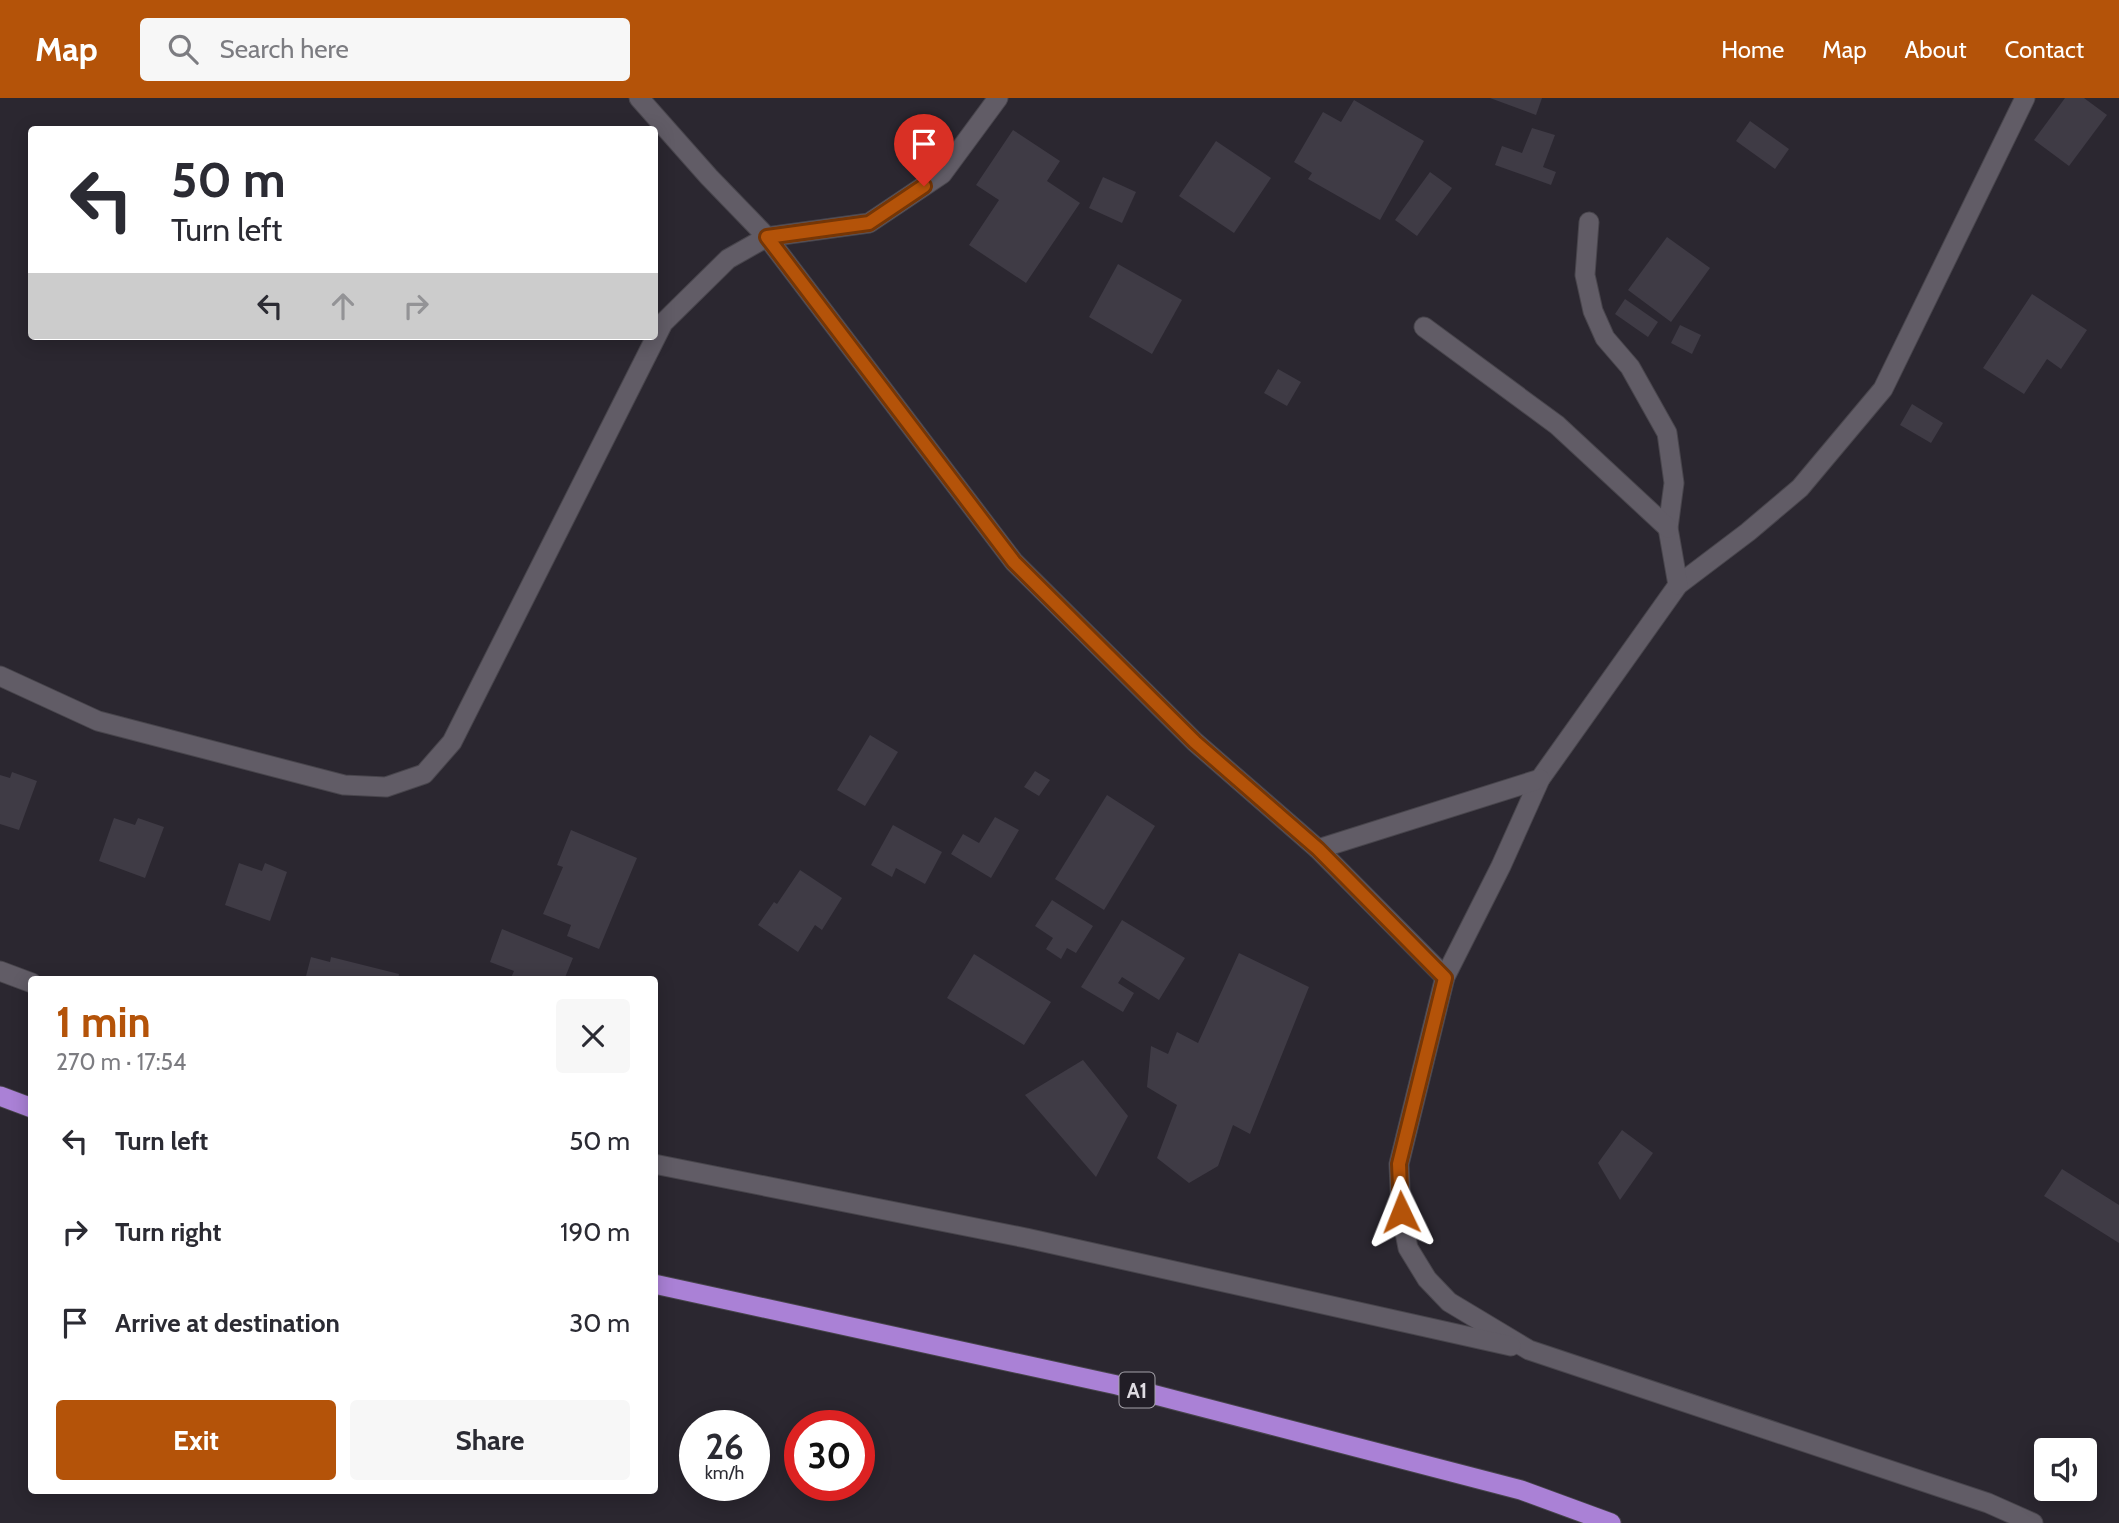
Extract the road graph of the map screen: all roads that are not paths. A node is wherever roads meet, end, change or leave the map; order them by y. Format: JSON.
{"nodes":[{"id":1,"x":639,"y":98,"type":"edge"},
{"id":2,"x":998,"y":98,"type":"edge"},
{"id":3,"x":2025,"y":98,"type":"edge"},
{"id":4,"x":1589,"y":222,"type":"dead end"},
{"id":5,"x":767,"y":237,"type":"junction"},
{"id":6,"x":1424,"y":327,"type":"dead end"},
{"id":7,"x":658,"y":333,"type":"edge"},
{"id":8,"x":654,"y":340,"type":"edge"},
{"id":9,"x":1668,"y":528,"type":"junction"},
{"id":10,"x":1678,"y":585,"type":"junction"},
{"id":11,"x":0,"y":676,"type":"edge"},
{"id":12,"x":1540,"y":779,"type":"junction"},
{"id":13,"x":1318,"y":849,"type":"junction"},
{"id":14,"x":0,"y":971,"type":"edge"},
{"id":15,"x":1445,"y":978,"type":"junction"},
{"id":16,"x":28,"y":982,"type":"edge"},
{"id":17,"x":0,"y":1096,"type":"edge"},
{"id":18,"x":28,"y":1106,"type":"edge"},
{"id":19,"x":658,"y":1165,"type":"edge"},
{"id":20,"x":658,"y":1285,"type":"edge"},
{"id":21,"x":1530,"y":1350,"type":"junction"},
{"id":22,"x":1611,"y":1523,"type":"edge"},
{"id":23,"x":2033,"y":1523,"type":"edge"}],
"edges":[{"from":1,"to":5,"type":"street"},
{"from":2,"to":5,"type":"street"},
{"from":3,"to":10,"type":"street"},
{"from":4,"to":9,"type":"street"},
{"from":5,"to":7,"type":"street"},
{"from":5,"to":13,"type":"street"},
{"from":6,"to":9,"type":"street"},
{"from":8,"to":11,"type":"street"},
{"from":9,"to":10,"type":"street"},
{"from":10,"to":12,"type":"street"},
{"from":12,"to":13,"type":"street"},
{"from":12,"to":15,"type":"street"},
{"from":13,"to":15,"type":"street"},
{"from":14,"to":16,"type":"street"},
{"from":15,"to":21,"type":"street"},
{"from":17,"to":18,"type":"highway"},
{"from":19,"to":21,"type":"street"},
{"from":20,"to":22,"type":"highway","number":"A1"},
{"from":21,"to":23,"type":"street"}]}
